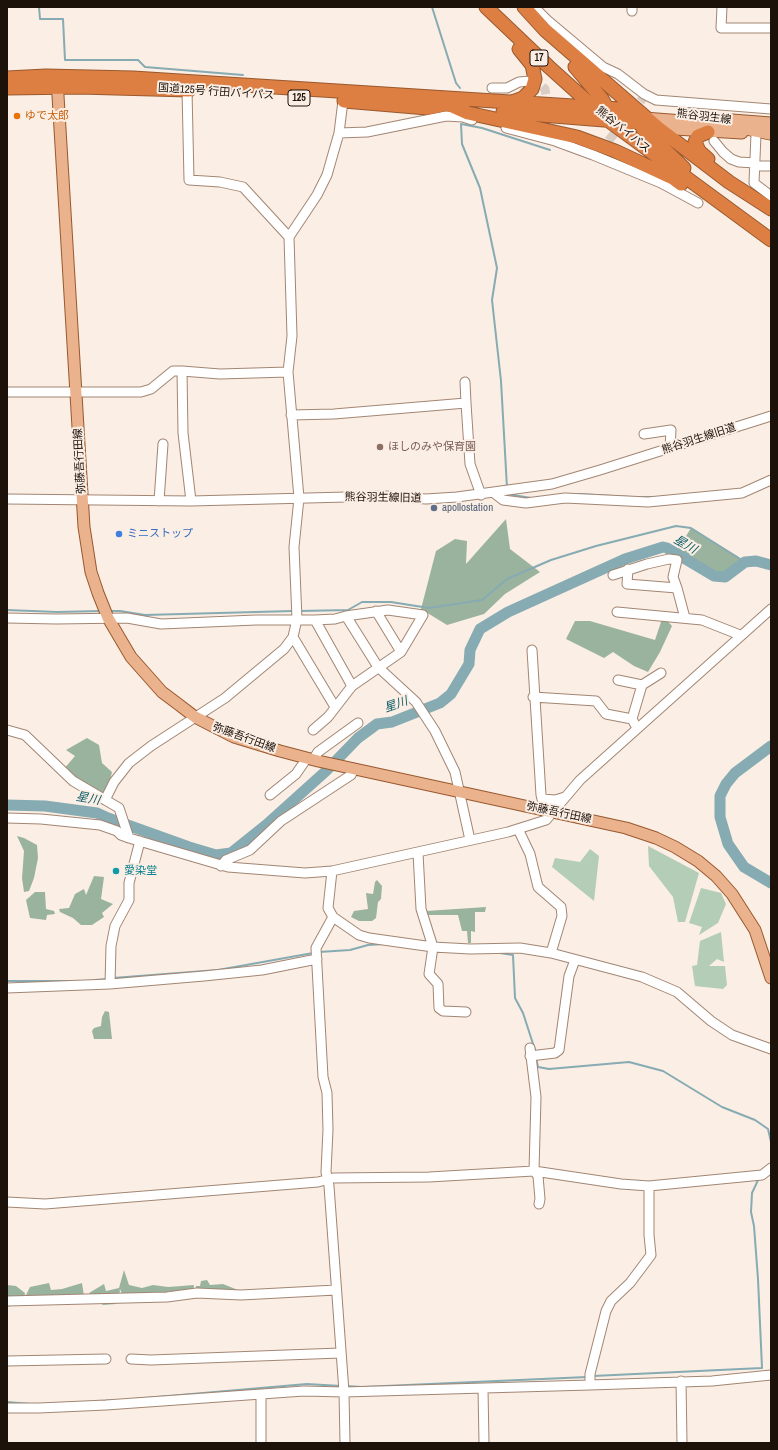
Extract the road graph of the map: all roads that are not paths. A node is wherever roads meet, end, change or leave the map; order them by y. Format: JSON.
{"nodes":[{"id":1,"x":486,"y":7,"type":"edge"},
{"id":2,"x":524,"y":7,"type":"edge"},
{"id":3,"x":534,"y":7,"type":"edge"},
{"id":4,"x":722,"y":7,"type":"edge"},
{"id":5,"x":498,"y":19,"type":"junction"},
{"id":6,"x":771,"y":28,"type":"edge"},
{"id":7,"x":545,"y":30,"type":"junction"},
{"id":8,"x":7,"y":78,"type":"edge"},
{"id":9,"x":57,"y":81,"type":"junction"},
{"id":10,"x":530,"y":81,"type":"dead end"},
{"id":11,"x":7,"y":88,"type":"edge"},
{"id":12,"x":492,"y":88,"type":"dead end"},
{"id":13,"x":187,"y":90,"type":"junction"},
{"id":14,"x":432,"y":97,"type":"junction"},
{"id":15,"x":343,"y":101,"type":"junction"},
{"id":16,"x":506,"y":103,"type":"junction"},
{"id":17,"x":448,"y":104,"type":"junction"},
{"id":18,"x":594,"y":107,"type":"junction"},
{"id":19,"x":771,"y":109,"type":"edge"},
{"id":20,"x":608,"y":114,"type":"junction"},
{"id":21,"x":644,"y":116,"type":"junction"},
{"id":22,"x":658,"y":128,"type":"junction"},
{"id":23,"x":771,"y":130,"type":"edge"},
{"id":24,"x":339,"y":133,"type":"junction"},
{"id":25,"x":756,"y":134,"type":"junction"},
{"id":26,"x":711,"y":136,"type":"junction"},
{"id":27,"x":755,"y":164,"type":"junction"},
{"id":28,"x":771,"y":166,"type":"edge"},
{"id":29,"x":730,"y":182,"type":"junction"},
{"id":30,"x":693,"y":184,"type":"junction"},
{"id":31,"x":771,"y":196,"type":"edge"},
{"id":32,"x":713,"y":198,"type":"junction"},
{"id":33,"x":698,"y":203,"type":"dead end"},
{"id":34,"x":771,"y":209,"type":"edge"},
{"id":35,"x":289,"y":237,"type":"junction"},
{"id":36,"x":771,"y":240,"type":"edge"},
{"id":37,"x":182,"y":370,"type":"junction"},
{"id":38,"x":288,"y":372,"type":"junction"},
{"id":39,"x":465,"y":382,"type":"dead end"},
{"id":40,"x":76,"y":391,"type":"junction"},
{"id":41,"x":7,"y":392,"type":"edge"},
{"id":42,"x":466,"y":403,"type":"junction"},
{"id":43,"x":290,"y":415,"type":"junction"},
{"id":44,"x":771,"y":416,"type":"edge"},
{"id":45,"x":644,"y":434,"type":"dead end"},
{"id":46,"x":163,"y":444,"type":"dead end"},
{"id":47,"x":670,"y":448,"type":"junction"},
{"id":48,"x":771,"y":480,"type":"edge"},
{"id":49,"x":503,"y":492,"type":"junction"},
{"id":50,"x":481,"y":495,"type":"junction"},
{"id":51,"x":299,"y":498,"type":"junction"},
{"id":52,"x":7,"y":499,"type":"edge"},
{"id":53,"x":82,"y":499,"type":"junction"},
{"id":54,"x":159,"y":501,"type":"junction"},
{"id":55,"x":191,"y":501,"type":"junction"},
{"id":56,"x":628,"y":569,"type":"junction"},
{"id":57,"x":613,"y":575,"type":"dead end"},
{"id":58,"x":677,"y":588,"type":"junction"},
{"id":59,"x":771,"y":609,"type":"edge"},
{"id":60,"x":376,"y":611,"type":"junction"},
{"id":61,"x":617,"y":612,"type":"dead end"},
{"id":62,"x":346,"y":616,"type":"junction"},
{"id":63,"x":7,"y":618,"type":"edge"},
{"id":64,"x":108,"y":618,"type":"junction"},
{"id":65,"x":685,"y":618,"type":"junction"},
{"id":66,"x":297,"y":619,"type":"junction"},
{"id":67,"x":315,"y":620,"type":"junction"},
{"id":68,"x":740,"y":635,"type":"junction"},
{"id":69,"x":293,"y":637,"type":"junction"},
{"id":70,"x":532,"y":650,"type":"dead end"},
{"id":71,"x":401,"y":652,"type":"junction"},
{"id":72,"x":378,"y":667,"type":"junction"},
{"id":73,"x":661,"y":673,"type":"dead end"},
{"id":74,"x":618,"y":680,"type":"dead end"},
{"id":75,"x":352,"y":686,"type":"junction"},
{"id":76,"x":642,"y":686,"type":"junction"},
{"id":77,"x":534,"y":697,"type":"junction"},
{"id":78,"x":335,"y":708,"type":"junction"},
{"id":79,"x":195,"y":717,"type":"junction"},
{"id":80,"x":632,"y":719,"type":"junction"},
{"id":81,"x":358,"y":723,"type":"dead end"},
{"id":82,"x":637,"y":728,"type":"junction"},
{"id":83,"x":7,"y":730,"type":"edge"},
{"id":84,"x":313,"y":730,"type":"dead end"},
{"id":85,"x":313,"y":759,"type":"junction"},
{"id":86,"x":352,"y":768,"type":"junction"},
{"id":87,"x":460,"y":791,"type":"junction"},
{"id":88,"x":270,"y":795,"type":"dead end"},
{"id":89,"x":565,"y":797,"type":"junction"},
{"id":90,"x":105,"y":800,"type":"junction"},
{"id":91,"x":553,"y":812,"type":"junction"},
{"id":92,"x":7,"y":818,"type":"edge"},
{"id":93,"x":518,"y":829,"type":"junction"},
{"id":94,"x":129,"y":837,"type":"junction"},
{"id":95,"x":470,"y":840,"type":"junction"},
{"id":96,"x":140,"y":841,"type":"junction"},
{"id":97,"x":418,"y":853,"type":"junction"},
{"id":98,"x":222,"y":866,"type":"junction"},
{"id":99,"x":332,"y":871,"type":"junction"},
{"id":100,"x":333,"y":917,"type":"junction"},
{"id":101,"x":433,"y":947,"type":"junction"},
{"id":102,"x":551,"y":953,"type":"junction"},
{"id":103,"x":317,"y":959,"type":"junction"},
{"id":104,"x":575,"y":960,"type":"junction"},
{"id":105,"x":771,"y":978,"type":"edge"},
{"id":106,"x":110,"y":984,"type":"junction"},
{"id":107,"x":7,"y":988,"type":"edge"},
{"id":108,"x":466,"y":1012,"type":"dead end"},
{"id":109,"x":771,"y":1049,"type":"edge"},
{"id":110,"x":771,"y":1168,"type":"edge"},
{"id":111,"x":534,"y":1171,"type":"junction"},
{"id":112,"x":328,"y":1180,"type":"junction"},
{"id":113,"x":649,"y":1186,"type":"junction"},
{"id":114,"x":7,"y":1202,"type":"edge"},
{"id":115,"x":538,"y":1204,"type":"dead end"},
{"id":116,"x":336,"y":1290,"type":"junction"},
{"id":117,"x":7,"y":1301,"type":"edge"},
{"id":118,"x":340,"y":1353,"type":"junction"},
{"id":119,"x":106,"y":1359,"type":"dead end"},
{"id":120,"x":131,"y":1359,"type":"dead end"},
{"id":121,"x":7,"y":1361,"type":"edge"},
{"id":122,"x":771,"y":1375,"type":"edge"},
{"id":123,"x":681,"y":1381,"type":"junction"},
{"id":124,"x":590,"y":1385,"type":"junction"},
{"id":125,"x":483,"y":1388,"type":"junction"},
{"id":126,"x":344,"y":1392,"type":"junction"},
{"id":127,"x":261,"y":1395,"type":"junction"},
{"id":128,"x":7,"y":1408,"type":"edge"},
{"id":129,"x":261,"y":1443,"type":"edge"},
{"id":130,"x":345,"y":1443,"type":"edge"},
{"id":131,"x":484,"y":1443,"type":"edge"},
{"id":132,"x":682,"y":1443,"type":"edge"}],
"edges":[{"from":1,"to":5,"type":"highway","name":"熊谷バイパス","number":"17"},
{"from":2,"to":7,"type":"highway","number":"17"},
{"from":3,"to":19,"type":"street"},
{"from":4,"to":6,"type":"street"},
{"from":5,"to":16,"type":"highway"},
{"from":5,"to":18,"type":"highway","name":"熊谷バイパス","number":"17"},
{"from":7,"to":20,"type":"highway","name":"熊谷バイパス"},
{"from":7,"to":21,"type":"highway","number":"17"},
{"from":8,"to":9,"type":"highway","name":"国道125号 行田バイパス","number":"125"},
{"from":9,"to":11,"type":"highway","name":"国道125号 行田バイパス","number":"125"},
{"from":9,"to":13,"type":"highway","name":"国道125号 行田バイパス","number":"125"},
{"from":9,"to":14,"type":"highway","name":"国道125号 行田バイパス","number":"125"},
{"from":9,"to":40,"type":"main road","name":"弥藤吾行田線"},
{"from":10,"to":12,"type":"street"},
{"from":13,"to":15,"type":"highway","name":"国道125号 行田バイパス","number":"125"},
{"from":13,"to":35,"type":"street"},
{"from":14,"to":16,"type":"highway","name":"国道125号 行田バイパス","number":"125"},
{"from":14,"to":17,"type":"highway","name":"国道125号 行田バイパス","number":"125"},
{"from":15,"to":17,"type":"highway","name":"国道125号 行田バイパス","number":"125"},
{"from":15,"to":24,"type":"street"},
{"from":16,"to":18,"type":"highway","name":"国道125号 行田バイパス","number":"125"},
{"from":17,"to":20,"type":"highway","name":"国道125号 行田バイパス","number":"125"},
{"from":17,"to":32,"type":"highway"},
{"from":18,"to":20,"type":"highway","name":"国道125号 行田バイパス","number":"125"},
{"from":20,"to":21,"type":"highway","name":"国道125号 行田バイパス","number":"125"},
{"from":20,"to":30,"type":"highway","name":"熊谷バイパス"},
{"from":21,"to":22,"type":"highway","name":"国道125号 行田バイパス","number":"125"},
{"from":21,"to":23,"type":"main road"},
{"from":21,"to":30,"type":"highway"},
{"from":22,"to":26,"type":"main road","name":"熊谷羽生線"},
{"from":22,"to":29,"type":"highway","name":"熊谷バイパス"},
{"from":23,"to":25,"type":"main road","name":"熊谷羽生線"},
{"from":24,"to":33,"type":"street"},
{"from":24,"to":35,"type":"street"},
{"from":25,"to":26,"type":"main road","name":"熊谷羽生線"},
{"from":25,"to":27,"type":"street"},
{"from":26,"to":27,"type":"street"},
{"from":26,"to":29,"type":"highway"},
{"from":27,"to":28,"type":"street"},
{"from":27,"to":31,"type":"street"},
{"from":29,"to":34,"type":"highway","name":"熊谷バイパス"},
{"from":30,"to":32,"type":"highway","name":"熊谷バイパス"},
{"from":32,"to":36,"type":"highway","name":"熊谷バイパス"},
{"from":35,"to":38,"type":"street"},
{"from":37,"to":38,"type":"street"},
{"from":37,"to":40,"type":"street"},
{"from":37,"to":55,"type":"street"},
{"from":38,"to":43,"type":"street"},
{"from":39,"to":42,"type":"street"},
{"from":40,"to":41,"type":"street"},
{"from":40,"to":53,"type":"main road","name":"弥藤吾行田線"},
{"from":42,"to":43,"type":"street"},
{"from":42,"to":50,"type":"street"},
{"from":43,"to":51,"type":"street"},
{"from":44,"to":47,"type":"street","name":"熊谷羽生線旧道"},
{"from":45,"to":47,"type":"street"},
{"from":46,"to":54,"type":"street"},
{"from":47,"to":49,"type":"street","name":"熊谷羽生線旧道"},
{"from":48,"to":49,"type":"street"},
{"from":49,"to":50,"type":"street","name":"熊谷羽生線旧道"},
{"from":50,"to":51,"type":"street","name":"熊谷羽生線旧道"},
{"from":51,"to":55,"type":"street","name":"熊谷羽生線旧道"},
{"from":51,"to":66,"type":"street"},
{"from":52,"to":53,"type":"street","name":"熊谷羽生線旧道"},
{"from":53,"to":54,"type":"street","name":"熊谷羽生線旧道"},
{"from":53,"to":64,"type":"main road","name":"弥藤吾行田線"},
{"from":54,"to":55,"type":"street","name":"熊谷羽生線旧道"},
{"from":56,"to":57,"type":"street"},
{"from":56,"to":58,"type":"street"},
{"from":56,"to":58,"type":"street"},
{"from":58,"to":65,"type":"street"},
{"from":59,"to":68,"type":"street"},
{"from":60,"to":62,"type":"street"},
{"from":60,"to":71,"type":"street"},
{"from":60,"to":71,"type":"street"},
{"from":61,"to":65,"type":"street"},
{"from":62,"to":67,"type":"street"},
{"from":62,"to":72,"type":"street"},
{"from":63,"to":64,"type":"street"},
{"from":64,"to":66,"type":"street"},
{"from":64,"to":79,"type":"main road","name":"弥藤吾行田線"},
{"from":65,"to":68,"type":"street"},
{"from":66,"to":67,"type":"street"},
{"from":66,"to":69,"type":"street"},
{"from":67,"to":75,"type":"street"},
{"from":68,"to":82,"type":"street"},
{"from":69,"to":78,"type":"street"},
{"from":69,"to":79,"type":"street"},
{"from":70,"to":77,"type":"street"},
{"from":71,"to":72,"type":"street"},
{"from":72,"to":75,"type":"street"},
{"from":72,"to":87,"type":"street"},
{"from":73,"to":76,"type":"street"},
{"from":74,"to":76,"type":"street"},
{"from":75,"to":78,"type":"street"},
{"from":76,"to":80,"type":"street"},
{"from":77,"to":80,"type":"street"},
{"from":77,"to":89,"type":"street"},
{"from":78,"to":84,"type":"street"},
{"from":79,"to":85,"type":"main road","name":"弥藤吾行田線"},
{"from":79,"to":90,"type":"street"},
{"from":80,"to":82,"type":"street"},
{"from":81,"to":85,"type":"street"},
{"from":82,"to":89,"type":"street"},
{"from":83,"to":90,"type":"street"},
{"from":85,"to":86,"type":"main road","name":"弥藤吾行田線"},
{"from":85,"to":88,"type":"street"},
{"from":86,"to":87,"type":"main road","name":"弥藤吾行田線"},
{"from":86,"to":98,"type":"street"},
{"from":87,"to":91,"type":"main road","name":"弥藤吾行田線"},
{"from":87,"to":95,"type":"street"},
{"from":89,"to":91,"type":"street"},
{"from":90,"to":94,"type":"street"},
{"from":91,"to":93,"type":"street"},
{"from":91,"to":105,"type":"main road","name":"弥藤吾行田線"},
{"from":92,"to":94,"type":"street"},
{"from":93,"to":95,"type":"street"},
{"from":93,"to":102,"type":"street"},
{"from":94,"to":96,"type":"street"},
{"from":95,"to":97,"type":"street"},
{"from":96,"to":98,"type":"street"},
{"from":96,"to":106,"type":"street"},
{"from":97,"to":99,"type":"street"},
{"from":97,"to":101,"type":"street"},
{"from":98,"to":99,"type":"street"},
{"from":99,"to":100,"type":"street"},
{"from":100,"to":101,"type":"street"},
{"from":100,"to":103,"type":"street"},
{"from":101,"to":102,"type":"street"},
{"from":101,"to":108,"type":"street"},
{"from":102,"to":104,"type":"street"},
{"from":103,"to":106,"type":"street"},
{"from":103,"to":112,"type":"street"},
{"from":104,"to":109,"type":"street"},
{"from":104,"to":111,"type":"street"},
{"from":106,"to":107,"type":"street"},
{"from":110,"to":113,"type":"street"},
{"from":111,"to":112,"type":"street"},
{"from":111,"to":113,"type":"street"},
{"from":111,"to":115,"type":"street"},
{"from":112,"to":114,"type":"street"},
{"from":112,"to":116,"type":"street"},
{"from":113,"to":124,"type":"street"},
{"from":116,"to":117,"type":"street"},
{"from":116,"to":118,"type":"street"},
{"from":118,"to":120,"type":"street"},
{"from":118,"to":126,"type":"street"},
{"from":119,"to":121,"type":"street"},
{"from":122,"to":123,"type":"street"},
{"from":123,"to":124,"type":"street"},
{"from":123,"to":132,"type":"street"},
{"from":124,"to":125,"type":"street"},
{"from":125,"to":126,"type":"street"},
{"from":125,"to":131,"type":"street"},
{"from":126,"to":127,"type":"street"},
{"from":126,"to":130,"type":"street"},
{"from":127,"to":128,"type":"street"},
{"from":127,"to":129,"type":"street"}]}
